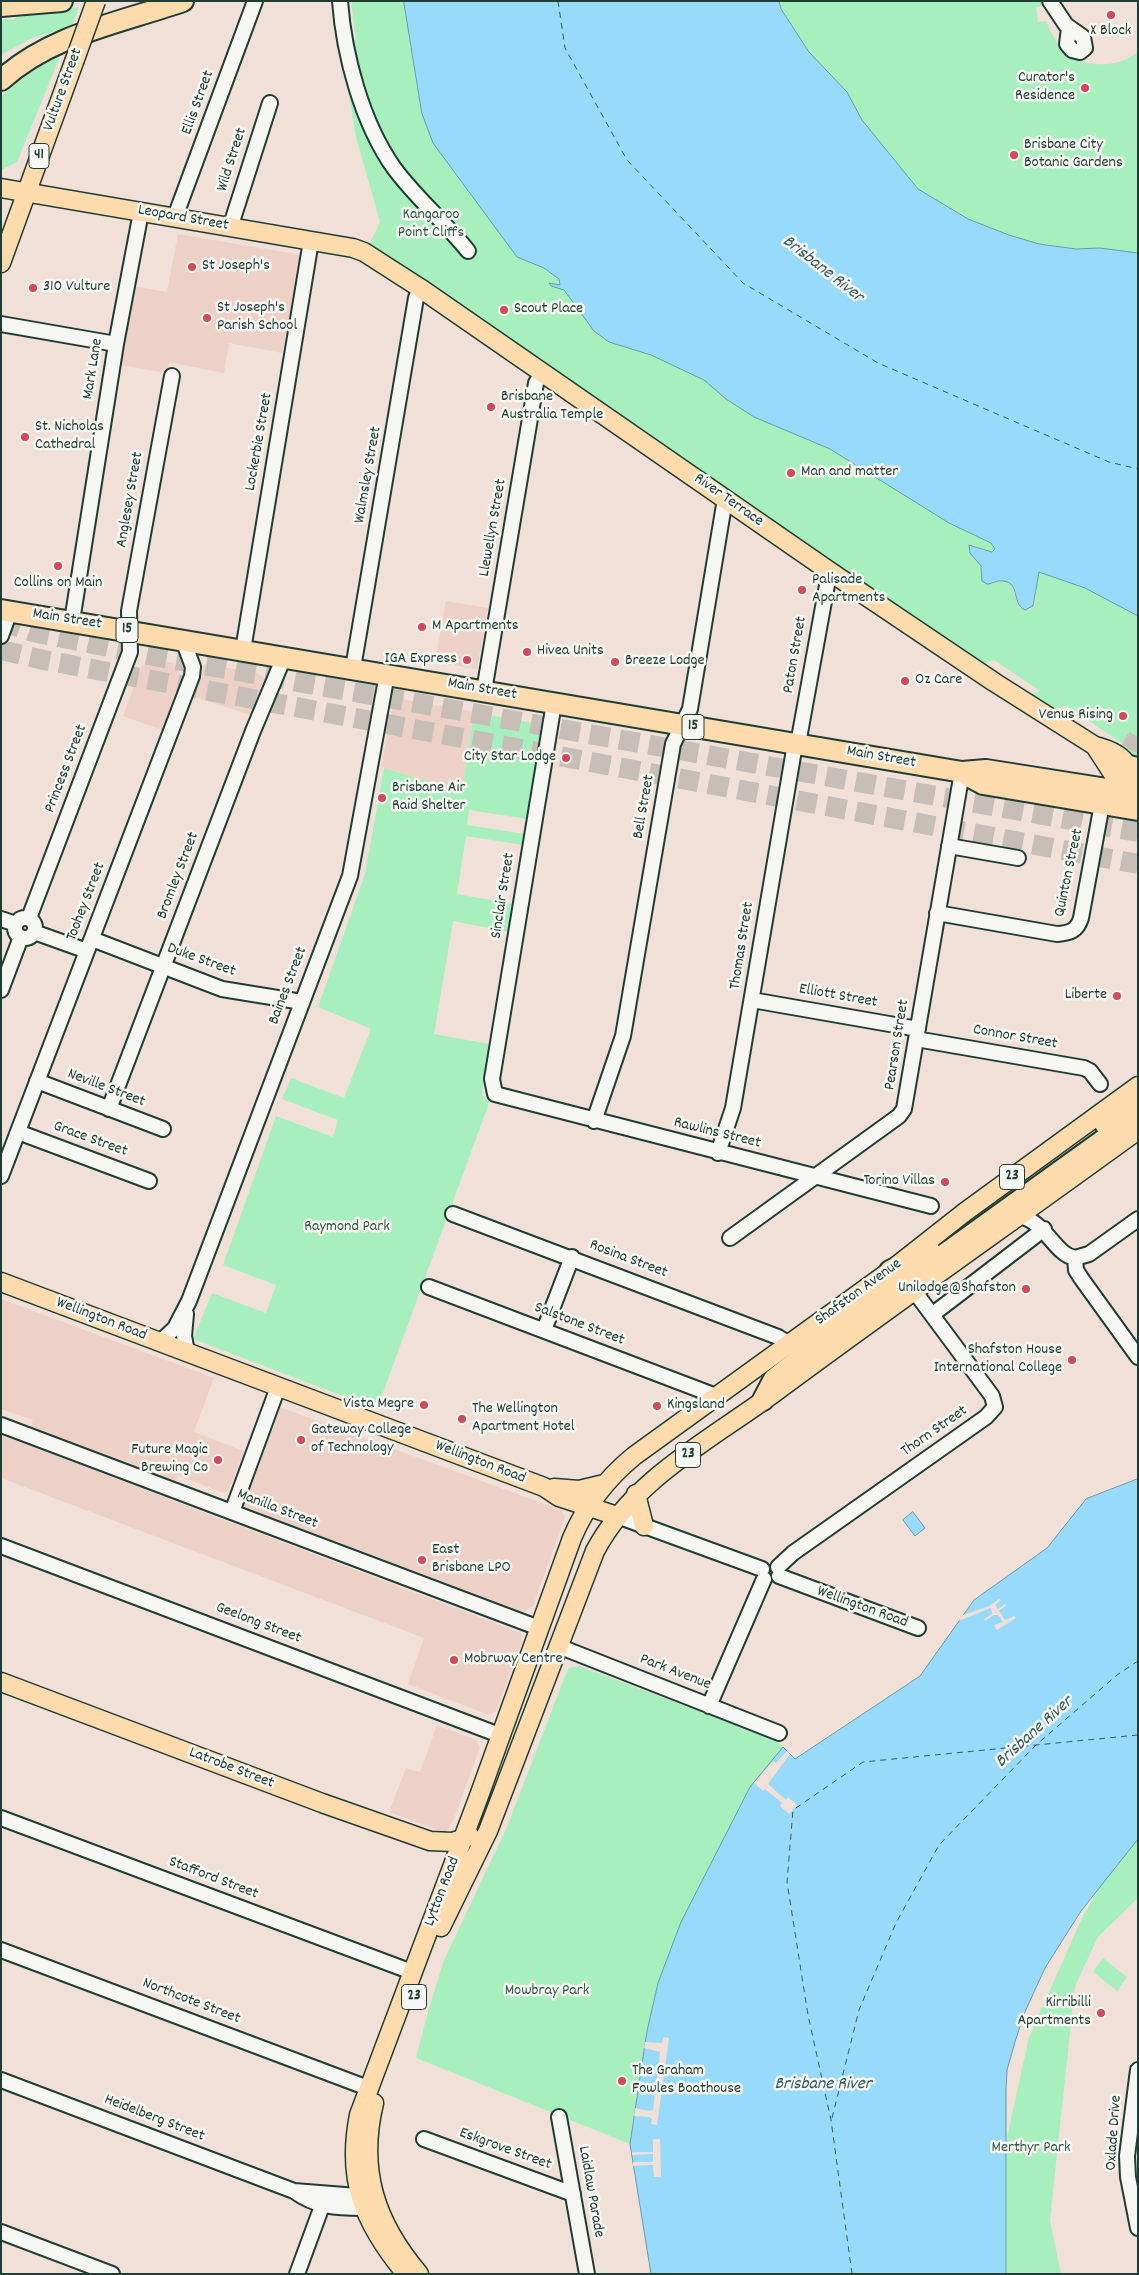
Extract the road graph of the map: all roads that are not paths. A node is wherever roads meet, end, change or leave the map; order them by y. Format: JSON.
{"nodes":[{"id":1,"x":62,"y":1,"type":"edge"},
{"id":2,"x":96,"y":1,"type":"edge"},
{"id":3,"x":183,"y":1,"type":"edge"},
{"id":4,"x":254,"y":1,"type":"edge"},
{"id":5,"x":340,"y":1,"type":"edge"},
{"id":6,"x":1053,"y":2,"type":"edge"},
{"id":7,"x":1,"y":6,"type":"edge"},
{"id":8,"x":1069,"y":28,"type":"dead end"},
{"id":9,"x":46,"y":48,"type":"junction"},
{"id":10,"x":1,"y":62,"type":"edge"},
{"id":11,"x":1,"y":80,"type":"edge"},
{"id":12,"x":270,"y":103,"type":"dead end"},
{"id":13,"x":1,"y":188,"type":"edge"},
{"id":14,"x":26,"y":192,"type":"junction"},
{"id":15,"x":141,"y":212,"type":"junction"},
{"id":16,"x":175,"y":217,"type":"junction"},
{"id":17,"x":230,"y":228,"type":"junction"},
{"id":18,"x":311,"y":241,"type":"junction"},
{"id":19,"x":468,"y":251,"type":"dead end"},
{"id":20,"x":364,"y":252,"type":"joint"},
{"id":21,"x":1,"y":263,"type":"edge"},
{"id":22,"x":420,"y":288,"type":"junction"},
{"id":23,"x":1,"y":324,"type":"edge"},
{"id":24,"x":116,"y":344,"type":"junction"},
{"id":25,"x":542,"y":372,"type":"junction"},
{"id":26,"x":172,"y":376,"type":"dead end"},
{"id":27,"x":725,"y":499,"type":"junction"},
{"id":28,"x":832,"y":573,"type":"junction"},
{"id":29,"x":6,"y":610,"type":"edge"},
{"id":30,"x":72,"y":621,"type":"junction"},
{"id":31,"x":129,"y":630,"type":"junction"},
{"id":32,"x":1,"y":636,"type":"edge"},
{"id":33,"x":183,"y":640,"type":"junction"},
{"id":34,"x":243,"y":650,"type":"junction"},
{"id":35,"x":284,"y":657,"type":"junction"},
{"id":36,"x":353,"y":668,"type":"junction"},
{"id":37,"x":387,"y":674,"type":"junction"},
{"id":38,"x":484,"y":691,"type":"junction"},
{"id":39,"x":554,"y":703,"type":"junction"},
{"id":40,"x":682,"y":725,"type":"junction"},
{"id":41,"x":796,"y":744,"type":"junction"},
{"id":42,"x":1095,"y":746,"type":"junction"},
{"id":43,"x":1133,"y":767,"type":"edge"},
{"id":44,"x":962,"y":772,"type":"junction"},
{"id":45,"x":1126,"y":801,"type":"edge"},
{"id":46,"x":949,"y":846,"type":"junction"},
{"id":47,"x":1018,"y":858,"type":"dead end"},
{"id":48,"x":938,"y":913,"type":"junction"},
{"id":49,"x":1,"y":919,"type":"edge"},
{"id":50,"x":25,"y":928,"type":"junction"},
{"id":51,"x":89,"y":945,"type":"junction"},
{"id":52,"x":163,"y":966,"type":"junction"},
{"id":53,"x":1,"y":990,"type":"edge"},
{"id":54,"x":752,"y":1000,"type":"junction"},
{"id":55,"x":302,"y":1002,"type":"junction"},
{"id":56,"x":917,"y":1034,"type":"junction"},
{"id":57,"x":37,"y":1081,"type":"junction"},
{"id":58,"x":1100,"y":1084,"type":"dead end"},
{"id":59,"x":495,"y":1094,"type":"joint"},
{"id":60,"x":1135,"y":1101,"type":"edge"},
{"id":61,"x":109,"y":1109,"type":"junction"},
{"id":62,"x":594,"y":1120,"type":"junction"},
{"id":63,"x":163,"y":1130,"type":"dead end"},
{"id":64,"x":1138,"y":1130,"type":"edge"},
{"id":65,"x":18,"y":1132,"type":"junction"},
{"id":66,"x":718,"y":1153,"type":"junction"},
{"id":67,"x":1,"y":1176,"type":"edge"},
{"id":68,"x":815,"y":1177,"type":"junction"},
{"id":69,"x":149,"y":1181,"type":"dead end"},
{"id":70,"x":931,"y":1206,"type":"dead end"},
{"id":71,"x":453,"y":1214,"type":"dead end"},
{"id":72,"x":1020,"y":1216,"type":"junction"},
{"id":73,"x":1138,"y":1219,"type":"edge"},
{"id":74,"x":1044,"y":1229,"type":"junction"},
{"id":75,"x":730,"y":1238,"type":"dead end"},
{"id":76,"x":572,"y":1257,"type":"junction"},
{"id":77,"x":1075,"y":1258,"type":"junction"},
{"id":78,"x":890,"y":1271,"type":"joint"},
{"id":79,"x":1,"y":1282,"type":"edge"},
{"id":80,"x":430,"y":1287,"type":"dead end"},
{"id":81,"x":915,"y":1292,"type":"junction"},
{"id":82,"x":189,"y":1301,"type":"junction"},
{"id":83,"x":933,"y":1314,"type":"junction"},
{"id":84,"x":544,"y":1330,"type":"junction"},
{"id":85,"x":160,"y":1342,"type":"junction"},
{"id":86,"x":789,"y":1344,"type":"junction"},
{"id":87,"x":187,"y":1352,"type":"junction"},
{"id":88,"x":1138,"y":1357,"type":"edge"},
{"id":89,"x":278,"y":1388,"type":"junction"},
{"id":90,"x":716,"y":1396,"type":"junction"},
{"id":91,"x":763,"y":1400,"type":"junction"},
{"id":92,"x":1,"y":1425,"type":"edge"},
{"id":93,"x":604,"y":1484,"type":"junction"},
{"id":94,"x":544,"y":1487,"type":"junction"},
{"id":95,"x":636,"y":1494,"type":"junction"},
{"id":96,"x":588,"y":1507,"type":"junction"},
{"id":97,"x":232,"y":1512,"type":"junction"},
{"id":98,"x":618,"y":1516,"type":"junction"},
{"id":99,"x":644,"y":1526,"type":"junction"},
{"id":100,"x":1,"y":1546,"type":"edge"},
{"id":101,"x":778,"y":1572,"type":"junction"},
{"id":102,"x":763,"y":1574,"type":"junction"},
{"id":103,"x":539,"y":1628,"type":"junction"},
{"id":104,"x":918,"y":1628,"type":"dead end"},
{"id":105,"x":558,"y":1646,"type":"junction"},
{"id":106,"x":1,"y":1682,"type":"edge"},
{"id":107,"x":710,"y":1706,"type":"junction"},
{"id":108,"x":779,"y":1733,"type":"dead end"},
{"id":109,"x":502,"y":1736,"type":"junction"},
{"id":110,"x":498,"y":1805,"type":"junction"},
{"id":111,"x":1,"y":1818,"type":"edge"},
{"id":112,"x":463,"y":1840,"type":"junction"},
{"id":113,"x":1,"y":1950,"type":"edge"},
{"id":114,"x":412,"y":1972,"type":"junction"},
{"id":115,"x":1138,"y":2070,"type":"edge"},
{"id":116,"x":1,"y":2080,"type":"edge"},
{"id":117,"x":368,"y":2088,"type":"junction"},
{"id":118,"x":1135,"y":2115,"type":"edge"},
{"id":119,"x":559,"y":2117,"type":"dead end"},
{"id":120,"x":424,"y":2138,"type":"dead end"},
{"id":121,"x":294,"y":2191,"type":"junction"},
{"id":122,"x":573,"y":2194,"type":"junction"},
{"id":123,"x":365,"y":2201,"type":"junction"},
{"id":124,"x":322,"y":2206,"type":"junction"},
{"id":125,"x":1138,"y":2228,"type":"edge"},
{"id":126,"x":1,"y":2232,"type":"edge"},
{"id":127,"x":584,"y":2272,"type":"edge"},
{"id":128,"x":112,"y":2274,"type":"edge"},
{"id":129,"x":297,"y":2274,"type":"edge"},
{"id":130,"x":406,"y":2274,"type":"edge"},
{"id":131,"x":418,"y":2274,"type":"edge"}],
"edges":[{"from":1,"to":7,"type":"highway"},
{"from":2,"to":14,"type":"main road","name":"Vulture Street","number":"41","bridge":true},
{"from":3,"to":9,"type":"highway"},
{"from":4,"to":16,"type":"street","name":"Ellis Street"},
{"from":5,"to":19,"type":"street"},
{"from":6,"to":8,"type":"street"},
{"from":9,"to":10,"type":"highway"},
{"from":9,"to":11,"type":"highway"},
{"from":12,"to":17,"type":"street","name":"Wild Street"},
{"from":13,"to":14,"type":"main road","name":"Leopard Street"},
{"from":14,"to":15,"type":"main road","name":"Leopard Street"},
{"from":14,"to":21,"type":"main road","name":"Vulture Street","number":"41"},
{"from":15,"to":16,"type":"main road","name":"Leopard Street"},
{"from":15,"to":24,"type":"street","name":"Mark Lane"},
{"from":16,"to":17,"type":"main road","name":"Leopard Street"},
{"from":17,"to":18,"type":"main road","name":"Leopard Street"},
{"from":18,"to":20,"type":"main road","name":"Leopard Street"},
{"from":18,"to":34,"type":"street","name":"Lockerbie Street"},
{"from":20,"to":22,"type":"main road","name":"River Terrace"},
{"from":22,"to":25,"type":"main road","name":"River Terrace"},
{"from":22,"to":36,"type":"street","name":"Walmsley Street"},
{"from":23,"to":24,"type":"street"},
{"from":24,"to":30,"type":"street","name":"Mark Lane"},
{"from":25,"to":27,"type":"main road","name":"River Terrace"},
{"from":25,"to":38,"type":"street","name":"Llewellyn Street"},
{"from":26,"to":31,"type":"street","name":"Anglesey Street"},
{"from":27,"to":28,"type":"main road","name":"River Terrace"},
{"from":27,"to":40,"type":"street","name":"Bell Street"},
{"from":28,"to":41,"type":"street","name":"Paton Street"},
{"from":28,"to":42,"type":"main road","name":"River Terrace"},
{"from":29,"to":30,"type":"highway","name":"Main Street","number":"15"},
{"from":29,"to":32,"type":"street"},
{"from":30,"to":31,"type":"highway","name":"Main Street","number":"15"},
{"from":31,"to":33,"type":"highway","name":"Main Street","number":"15"},
{"from":31,"to":50,"type":"street","name":"Princess Street"},
{"from":33,"to":34,"type":"highway","name":"Main Street","number":"15"},
{"from":33,"to":51,"type":"street","name":"Toohey Street"},
{"from":34,"to":35,"type":"highway","name":"Main Street","number":"15"},
{"from":35,"to":36,"type":"highway","name":"Main Street","number":"15"},
{"from":35,"to":52,"type":"street","name":"Bromley Street"},
{"from":36,"to":37,"type":"highway","name":"Main Street","number":"15"},
{"from":37,"to":38,"type":"highway","name":"Main Street","number":"15"},
{"from":37,"to":55,"type":"street","name":"Baines Street"},
{"from":38,"to":39,"type":"highway","name":"Main Street","number":"15"},
{"from":39,"to":40,"type":"highway","name":"Main Street","number":"15"},
{"from":39,"to":59,"type":"street","name":"Sinclair Street"},
{"from":40,"to":41,"type":"highway","name":"Main Street","number":"15"},
{"from":40,"to":62,"type":"street","name":"Bell Street"},
{"from":41,"to":44,"type":"highway","name":"Main Street","number":"15"},
{"from":41,"to":54,"type":"street","name":"Thomas Street"},
{"from":42,"to":43,"type":"main road","name":"River Terrace"},
{"from":42,"to":45,"type":"main road","name":"River Terrace"},
{"from":43,"to":45,"type":"main road","name":"River Terrace"},
{"from":44,"to":45,"type":"highway","name":"Main Street","number":"15"},
{"from":44,"to":46,"type":"street","name":"Pearson Street"},
{"from":45,"to":48,"type":"street","name":"Quinton Street"},
{"from":46,"to":47,"type":"street"},
{"from":46,"to":48,"type":"street","name":"Pearson Street"},
{"from":48,"to":56,"type":"street","name":"Pearson Street"},
{"from":49,"to":50,"type":"street","name":"Duke Street"},
{"from":50,"to":51,"type":"street","name":"Duke Street"},
{"from":50,"to":53,"type":"street","name":"Princess Street"},
{"from":51,"to":52,"type":"street","name":"Duke Street"},
{"from":51,"to":57,"type":"street","name":"Toohey Street"},
{"from":52,"to":55,"type":"street","name":"Duke Street"},
{"from":52,"to":61,"type":"street","name":"Bromley Street"},
{"from":54,"to":56,"type":"street","name":"Elliott Street"},
{"from":54,"to":66,"type":"street","name":"Thomas Street"},
{"from":55,"to":82,"type":"street","name":"Baines Street"},
{"from":56,"to":58,"type":"street","name":"Connor Street"},
{"from":56,"to":68,"type":"street","name":"Pearson Street"},
{"from":57,"to":61,"type":"street","name":"Neville Street"},
{"from":57,"to":65,"type":"street","name":"Toohey Street"},
{"from":59,"to":62,"type":"street","name":"Rawlins Street"},
{"from":60,"to":78,"type":"highway"},
{"from":60,"to":91,"type":"highway"},
{"from":61,"to":63,"type":"street","name":"Neville Street"},
{"from":62,"to":66,"type":"street","name":"Rawlins Street"},
{"from":64,"to":72,"type":"main road","name":"Shafston Avenue","number":"23"},
{"from":65,"to":67,"type":"street","name":"Toohey Street"},
{"from":65,"to":69,"type":"street","name":"Grace Street"},
{"from":66,"to":68,"type":"street","name":"Rawlins Street"},
{"from":68,"to":70,"type":"street","name":"Rawlins Street"},
{"from":68,"to":75,"type":"street","name":"Pearson Street"},
{"from":71,"to":76,"type":"street","name":"Rosina Street"},
{"from":72,"to":74,"type":"street"},
{"from":72,"to":81,"type":"main road","name":"Shafston Avenue","number":"23"},
{"from":73,"to":77,"type":"street"},
{"from":74,"to":77,"type":"street"},
{"from":74,"to":83,"type":"street"},
{"from":76,"to":84,"type":"street"},
{"from":76,"to":86,"type":"street","name":"Rosina Street"},
{"from":77,"to":88,"type":"street"},
{"from":78,"to":86,"type":"main road","name":"Shafston Avenue","number":"23"},
{"from":79,"to":85,"type":"main road","name":"Wellington Road"},
{"from":80,"to":84,"type":"street","name":"Salstone Street"},
{"from":81,"to":83,"type":"street","name":"Thorn Street"},
{"from":81,"to":91,"type":"main road","name":"Shafston Avenue","number":"23"},
{"from":82,"to":85,"type":"street","name":"Baines Street"},
{"from":82,"to":87,"type":"street","name":"Baines Street"},
{"from":83,"to":101,"type":"street","name":"Thorn Street"},
{"from":84,"to":90,"type":"street","name":"Salstone Street"},
{"from":85,"to":87,"type":"main road","name":"Wellington Road"},
{"from":86,"to":90,"type":"main road","name":"Shafston Avenue","number":"23"},
{"from":87,"to":89,"type":"main road","name":"Wellington Road"},
{"from":89,"to":94,"type":"main road","name":"Wellington Road"},
{"from":89,"to":97,"type":"street"},
{"from":90,"to":93,"type":"main road","name":"Shafston Avenue","number":"23"},
{"from":91,"to":95,"type":"main road","name":"Shafston Avenue","number":"23"},
{"from":92,"to":97,"type":"street","name":"Manilla Street"},
{"from":93,"to":94,"type":"main road"},
{"from":93,"to":96,"type":"main road","name":"Shafston Avenue","number":"23"},
{"from":94,"to":96,"type":"main road","name":"Wellington Road"},
{"from":95,"to":98,"type":"main road","name":"Shafston Avenue","number":"23"},
{"from":95,"to":99,"type":"main road"},
{"from":96,"to":98,"type":"main road","name":"Wellington Road"},
{"from":96,"to":103,"type":"main road","name":"Lytton Road","number":"23"},
{"from":97,"to":103,"type":"street","name":"Manilla Street"},
{"from":98,"to":99,"type":"street","name":"Wellington Road"},
{"from":98,"to":105,"type":"main road","name":"Lytton Road","number":"23"},
{"from":99,"to":102,"type":"street","name":"Wellington Road"},
{"from":100,"to":109,"type":"street","name":"Geelong Street"},
{"from":101,"to":102,"type":"street"},
{"from":101,"to":104,"type":"street","name":"Wellington Road"},
{"from":102,"to":107,"type":"street"},
{"from":103,"to":109,"type":"main road","name":"Lytton Road","number":"23"},
{"from":105,"to":107,"type":"street","name":"Park Avenue"},
{"from":105,"to":110,"type":"main road","name":"Lytton Road","number":"23"},
{"from":106,"to":112,"type":"main road","name":"Latrobe Street"},
{"from":107,"to":108,"type":"street","name":"Park Avenue"},
{"from":109,"to":112,"type":"main road","name":"Lytton Road","number":"23"},
{"from":110,"to":112,"type":"main road"},
{"from":110,"to":123,"type":"main road","name":"Lytton Road","number":"23"},
{"from":111,"to":114,"type":"street","name":"Stafford Street"},
{"from":112,"to":114,"type":"main road","name":"Lytton Road","number":"23"},
{"from":113,"to":117,"type":"street","name":"Northcote Street"},
{"from":114,"to":117,"type":"main road","name":"Lytton Road","number":"23"},
{"from":115,"to":118,"type":"street","name":"Oxlade Drive"},
{"from":116,"to":121,"type":"street","name":"Heidelberg Street"},
{"from":117,"to":123,"type":"main road","name":"Lytton Road","number":"23"},
{"from":118,"to":125,"type":"street","name":"Oxlade Drive"},
{"from":119,"to":122,"type":"street","name":"Laidlaw Parade"},
{"from":120,"to":122,"type":"street","name":"Eskgrove Street"},
{"from":121,"to":123,"type":"street","name":"Heidelberg Street"},
{"from":121,"to":124,"type":"street","name":"Heidelberg Street"},
{"from":122,"to":127,"type":"street","name":"Laidlaw Parade"},
{"from":123,"to":124,"type":"street","name":"Heidelberg Street"},
{"from":123,"to":130,"type":"main road","name":"Lytton Road","number":"23"},
{"from":123,"to":131,"type":"main road","name":"Lytton Road","number":"23"},
{"from":124,"to":129,"type":"street"},
{"from":126,"to":128,"type":"street"}]}
